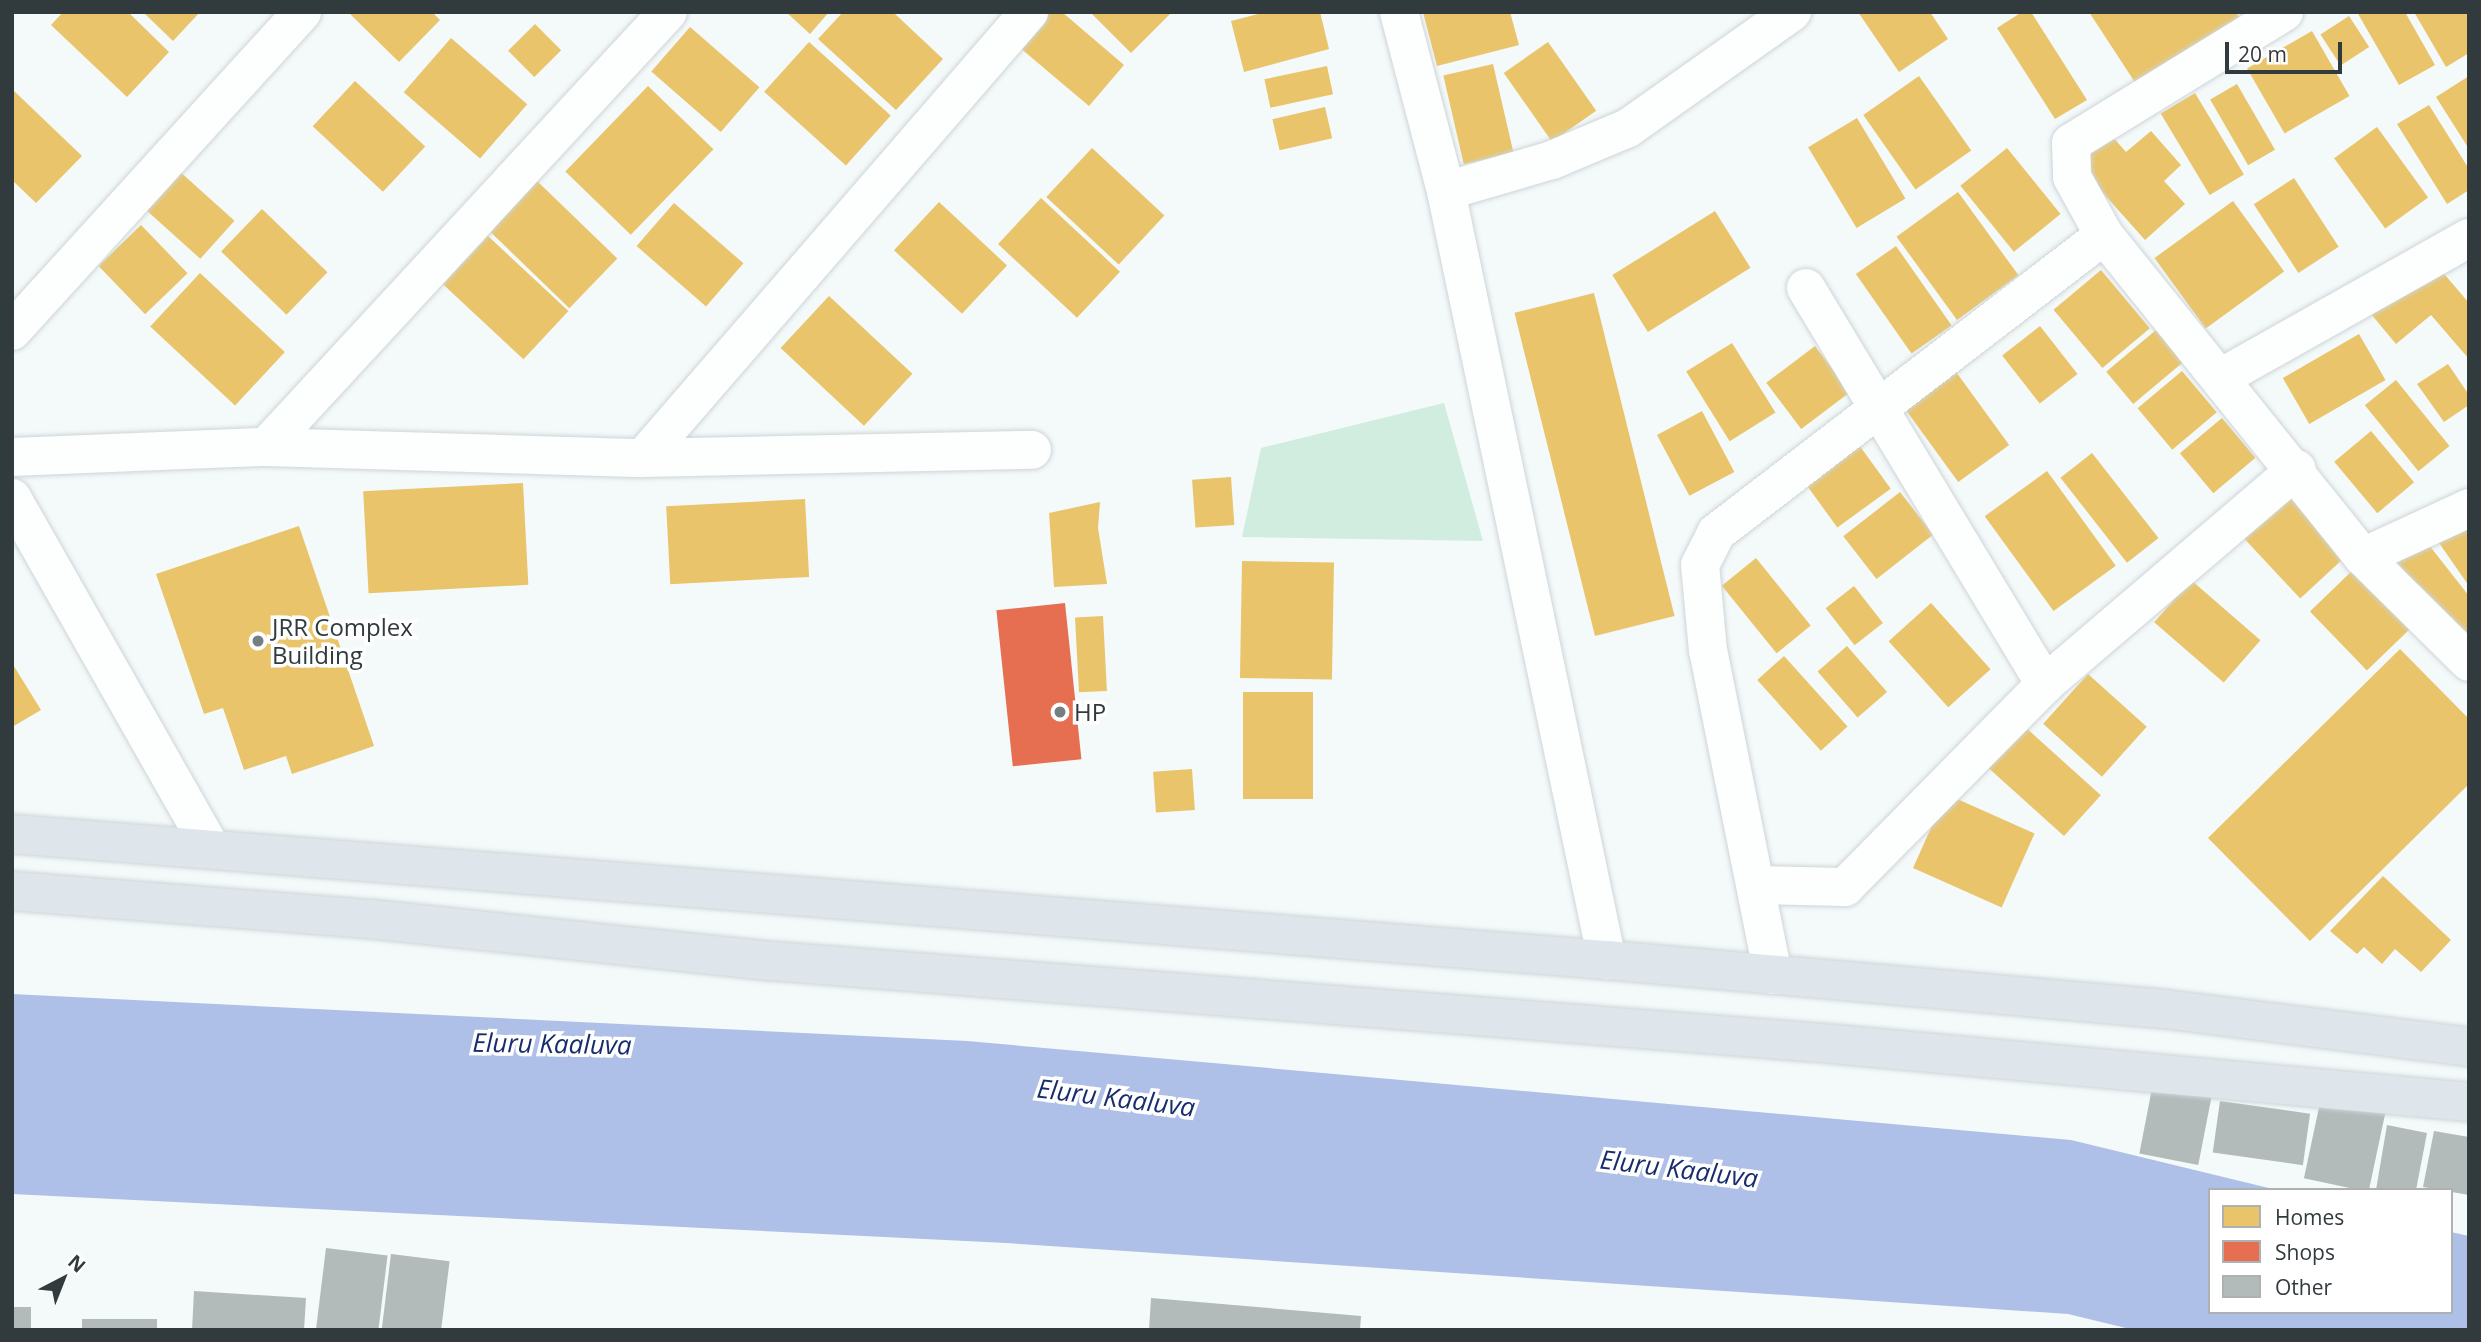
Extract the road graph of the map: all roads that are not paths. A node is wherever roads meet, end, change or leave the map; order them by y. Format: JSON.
{"nodes":[{"id":1,"x":302,"y":12,"type":"edge"},
{"id":2,"x":668,"y":12,"type":"edge"},
{"id":3,"x":1029,"y":12,"type":"edge"},
{"id":4,"x":1399,"y":12,"type":"edge"},
{"id":5,"x":1792,"y":12,"type":"edge"},
{"id":6,"x":2284,"y":12,"type":"edge"},
{"id":7,"x":1446,"y":191,"type":"junction"},
{"id":8,"x":2104,"y":235,"type":"junction"},
{"id":9,"x":2469,"y":238,"type":"edge"},
{"id":10,"x":1806,"y":288,"type":"dead end"},
{"id":11,"x":12,"y":331,"type":"edge"},
{"id":12,"x":2222,"y":377,"type":"junction"},
{"id":13,"x":1877,"y":410,"type":"junction"},
{"id":14,"x":266,"y":447,"type":"junction"},
{"id":15,"x":1032,"y":450,"type":"dead end"},
{"id":16,"x":12,"y":457,"type":"edge"},
{"id":17,"x":643,"y":458,"type":"junction"},
{"id":18,"x":2297,"y":469,"type":"junction"},
{"id":19,"x":12,"y":498,"type":"edge"},
{"id":20,"x":2469,"y":508,"type":"edge"},
{"id":21,"x":2363,"y":556,"type":"junction"},
{"id":22,"x":2469,"y":662,"type":"edge"},
{"id":23,"x":2045,"y":684,"type":"junction"},
{"id":24,"x":12,"y":834,"type":"edge"},
{"id":25,"x":210,"y":846,"type":"junction"},
{"id":26,"x":1756,"y":885,"type":"junction"},
{"id":27,"x":12,"y":891,"type":"edge"},
{"id":28,"x":1607,"y":960,"type":"junction"},
{"id":29,"x":1773,"y":975,"type":"junction"},
{"id":30,"x":2469,"y":1047,"type":"edge"},
{"id":31,"x":2469,"y":1102,"type":"edge"}],
"edges":[{"from":1,"to":11,"type":"street"},
{"from":2,"to":14,"type":"street"},
{"from":3,"to":17,"type":"street"},
{"from":4,"to":7,"type":"street"},
{"from":5,"to":7,"type":"street"},
{"from":6,"to":8,"type":"street"},
{"from":7,"to":28,"type":"street"},
{"from":8,"to":12,"type":"street"},
{"from":8,"to":13,"type":"street"},
{"from":9,"to":12,"type":"street"},
{"from":10,"to":13,"type":"street"},
{"from":12,"to":18,"type":"street"},
{"from":13,"to":23,"type":"street"},
{"from":13,"to":26,"type":"street"},
{"from":14,"to":16,"type":"street"},
{"from":14,"to":17,"type":"street"},
{"from":15,"to":17,"type":"street"},
{"from":18,"to":21,"type":"street"},
{"from":18,"to":23,"type":"street"},
{"from":19,"to":25,"type":"street"},
{"from":20,"to":21,"type":"street"},
{"from":21,"to":22,"type":"street"},
{"from":23,"to":26,"type":"street"},
{"from":24,"to":25,"type":"main road"},
{"from":25,"to":28,"type":"main road"},
{"from":26,"to":29,"type":"street"},
{"from":27,"to":31,"type":"main road"},
{"from":28,"to":29,"type":"main road"},
{"from":29,"to":30,"type":"main road"}]}
